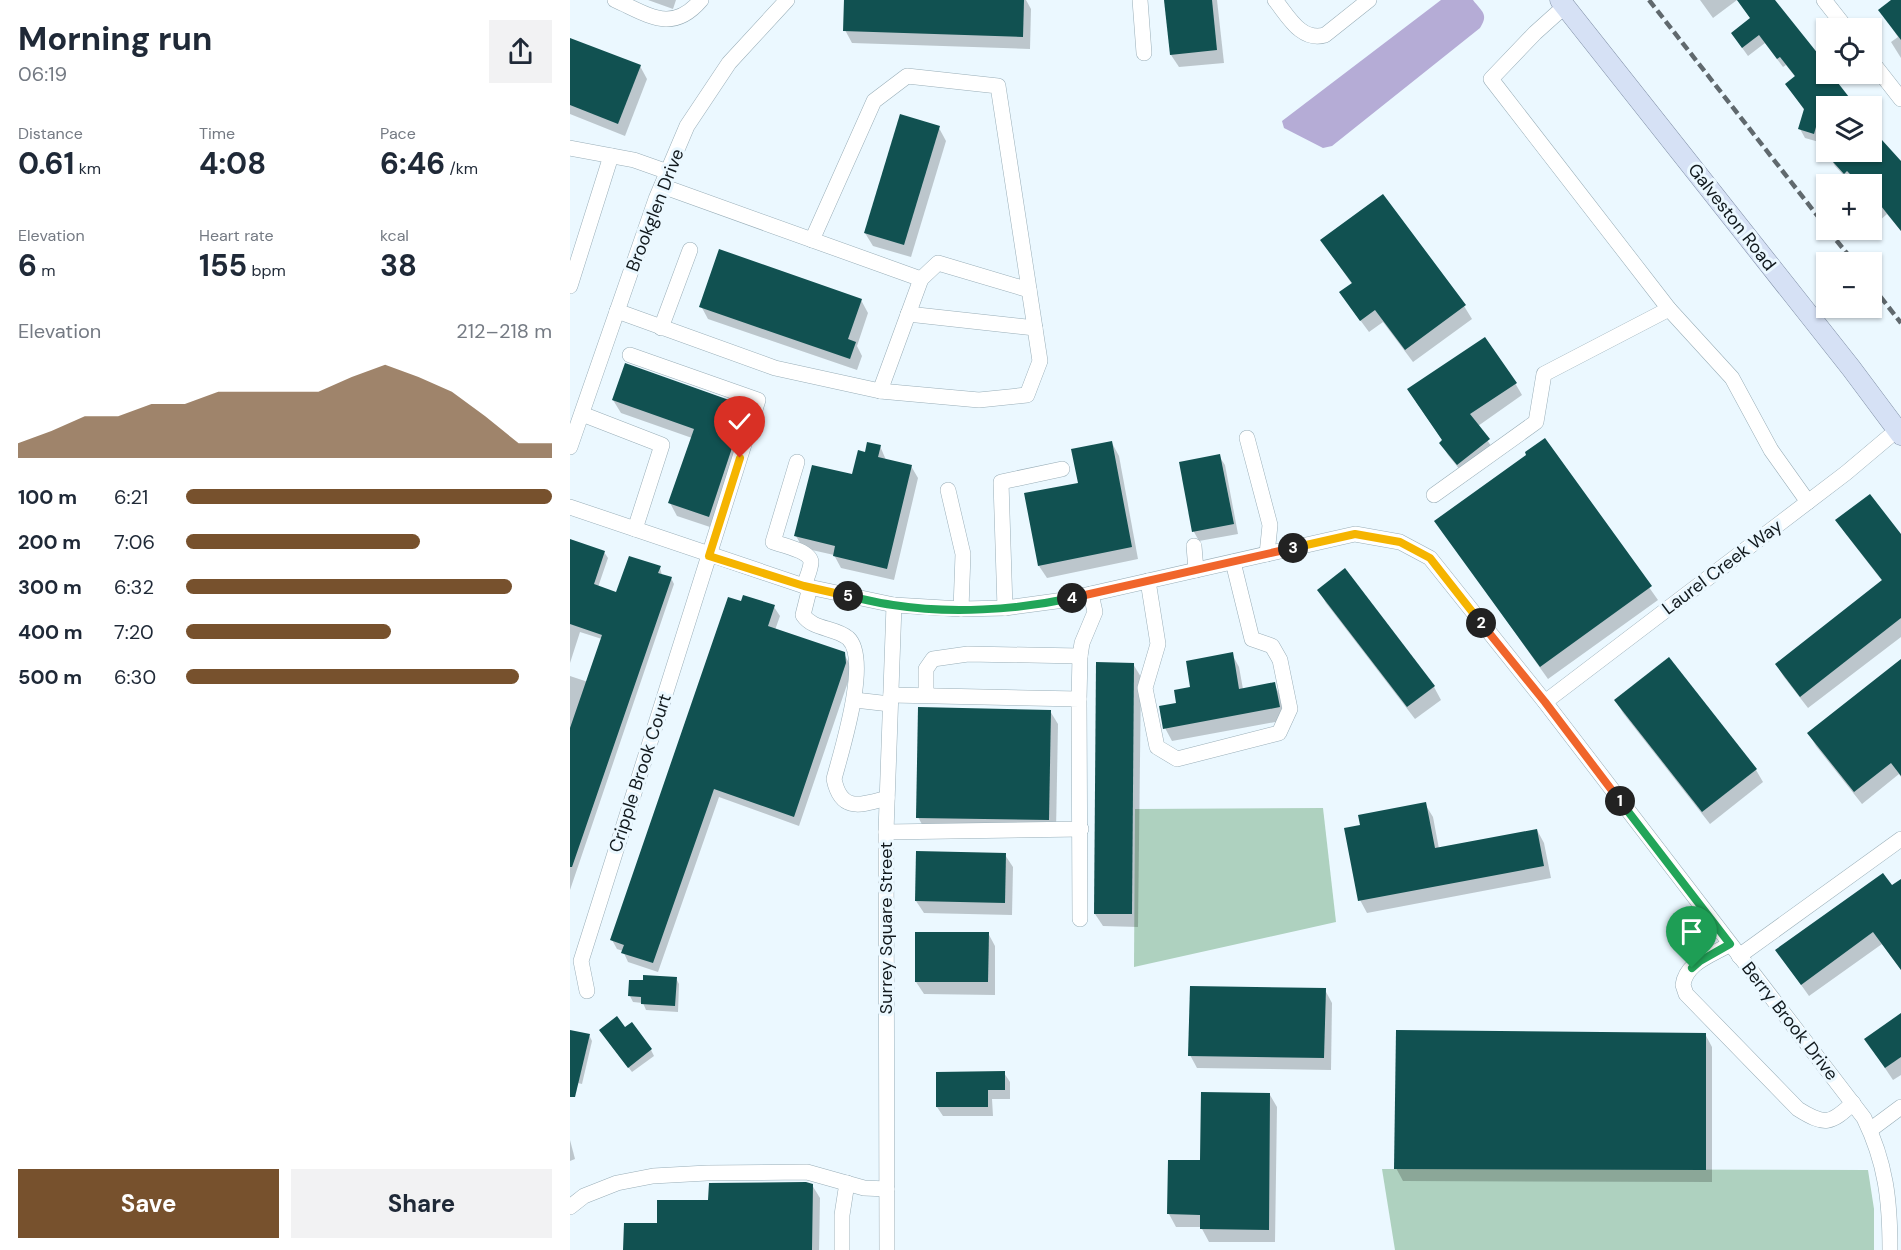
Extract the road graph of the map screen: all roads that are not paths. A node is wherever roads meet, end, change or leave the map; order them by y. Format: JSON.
{"nodes":[{"id":1,"x":615,"y":0,"type":"edge"},
{"id":2,"x":701,"y":0,"type":"edge"},
{"id":3,"x":787,"y":0,"type":"edge"},
{"id":4,"x":1140,"y":0,"type":"edge"},
{"id":5,"x":1275,"y":0,"type":"edge"},
{"id":6,"x":1369,"y":0,"type":"edge"},
{"id":7,"x":1828,"y":2,"type":"edge"},
{"id":8,"x":1563,"y":3,"type":"edge"},
{"id":9,"x":1839,"y":18,"type":"edge"},
{"id":10,"x":1144,"y":53,"type":"dead end"},
{"id":11,"x":1882,"y":75,"type":"edge"},
{"id":12,"x":1901,"y":99,"type":"edge"},
{"id":13,"x":570,"y":148,"type":"edge"},
{"id":14,"x":611,"y":156,"type":"junction"},
{"id":15,"x":665,"y":179,"type":"junction"},
{"id":16,"x":812,"y":240,"type":"junction"},
{"id":17,"x":690,"y":250,"type":"dead end"},
{"id":18,"x":921,"y":279,"type":"junction"},
{"id":19,"x":570,"y":285,"type":"edge"},
{"id":20,"x":1029,"y":290,"type":"junction"},
{"id":21,"x":1669,"y":309,"type":"junction"},
{"id":22,"x":617,"y":311,"type":"junction"},
{"id":23,"x":908,"y":314,"type":"junction"},
{"id":24,"x":661,"y":328,"type":"junction"},
{"id":25,"x":1035,"y":328,"type":"junction"},
{"id":26,"x":630,"y":355,"type":"dead end"},
{"id":27,"x":880,"y":391,"type":"junction"},
{"id":28,"x":582,"y":414,"type":"junction"},
{"id":29,"x":1899,"y":433,"type":"edge"},
{"id":30,"x":1247,"y":438,"type":"dead end"},
{"id":31,"x":570,"y":447,"type":"edge"},
{"id":32,"x":797,"y":462,"type":"dead end"},
{"id":33,"x":1062,"y":469,"type":"dead end"},
{"id":34,"x":948,"y":490,"type":"dead end"},
{"id":35,"x":1434,"y":495,"type":"dead end"},
{"id":36,"x":1808,"y":502,"type":"junction"},
{"id":37,"x":570,"y":507,"type":"edge"},
{"id":38,"x":635,"y":530,"type":"junction"},
{"id":39,"x":1194,"y":546,"type":"dead end"},
{"id":40,"x":1267,"y":554,"type":"junction"},
{"id":41,"x":709,"y":556,"type":"junction"},
{"id":42,"x":1233,"y":562,"type":"junction"},
{"id":43,"x":1196,"y":570,"type":"junction"},
{"id":44,"x":1148,"y":581,"type":"junction"},
{"id":45,"x":807,"y":587,"type":"junction"},
{"id":46,"x":1091,"y":594,"type":"junction"},
{"id":47,"x":894,"y":605,"type":"junction"},
{"id":48,"x":1005,"y":608,"type":"junction"},
{"id":49,"x":962,"y":609,"type":"junction"},
{"id":50,"x":1080,"y":656,"type":"junction"},
{"id":51,"x":926,"y":696,"type":"junction"},
{"id":52,"x":890,"y":699,"type":"junction"},
{"id":53,"x":1079,"y":699,"type":"junction"},
{"id":54,"x":855,"y":700,"type":"junction"},
{"id":55,"x":1545,"y":702,"type":"junction"},
{"id":56,"x":887,"y":798,"type":"junction"},
{"id":57,"x":1081,"y":829,"type":"junction"},
{"id":58,"x":886,"y":832,"type":"junction"},
{"id":59,"x":1901,"y":839,"type":"edge"},
{"id":60,"x":1080,"y":919,"type":"dead end"},
{"id":61,"x":1735,"y":950,"type":"junction"},
{"id":62,"x":587,"y":991,"type":"dead end"},
{"id":63,"x":1853,"y":1103,"type":"junction"},
{"id":64,"x":1901,"y":1107,"type":"edge"},
{"id":65,"x":1870,"y":1130,"type":"junction"},
{"id":66,"x":847,"y":1183,"type":"junction"},
{"id":67,"x":887,"y":1189,"type":"junction"},
{"id":68,"x":570,"y":1207,"type":"edge"},
{"id":69,"x":1895,"y":1230,"type":"edge"},
{"id":70,"x":839,"y":1249,"type":"edge"},
{"id":71,"x":887,"y":1250,"type":"edge"},
{"id":72,"x":1890,"y":1250,"type":"edge"}],
"edges":[{"from":1,"to":2,"type":"street"},
{"from":3,"to":15,"type":"street","name":"Brookglen Drive"},
{"from":4,"to":10,"type":"street"},
{"from":5,"to":6,"type":"street"},
{"from":7,"to":9,"type":"street"},
{"from":8,"to":21,"type":"street"},
{"from":8,"to":29,"type":"main road","name":"Galveston Road"},
{"from":11,"to":12,"type":"street"},
{"from":13,"to":14,"type":"street"},
{"from":14,"to":15,"type":"street"},
{"from":14,"to":19,"type":"street"},
{"from":15,"to":16,"type":"street"},
{"from":15,"to":22,"type":"street","name":"Brookglen Drive"},
{"from":16,"to":18,"type":"street"},
{"from":16,"to":20,"type":"street"},
{"from":17,"to":24,"type":"street"},
{"from":18,"to":20,"type":"street"},
{"from":18,"to":23,"type":"street"},
{"from":20,"to":25,"type":"street"},
{"from":21,"to":35,"type":"street"},
{"from":21,"to":36,"type":"street"},
{"from":22,"to":24,"type":"street"},
{"from":22,"to":28,"type":"street","name":"Brookglen Drive"},
{"from":23,"to":25,"type":"street"},
{"from":23,"to":27,"type":"street"},
{"from":24,"to":27,"type":"street"},
{"from":25,"to":27,"type":"street"},
{"from":26,"to":41,"type":"street","name":"Cripple Brook Court"},
{"from":28,"to":31,"type":"street","name":"Brookglen Drive"},
{"from":28,"to":38,"type":"street"},
{"from":29,"to":36,"type":"street","name":"Laurel Creek Way"},
{"from":30,"to":40,"type":"street"},
{"from":32,"to":45,"type":"street"},
{"from":33,"to":48,"type":"street"},
{"from":34,"to":49,"type":"street"},
{"from":36,"to":55,"type":"street","name":"Laurel Creek Way"},
{"from":37,"to":38,"type":"street","name":"Berry Brook Drive"},
{"from":38,"to":41,"type":"street","name":"Berry Brook Drive"},
{"from":39,"to":43,"type":"street"},
{"from":40,"to":42,"type":"street","name":"Berry Brook Drive"},
{"from":40,"to":55,"type":"street","name":"Berry Brook Drive"},
{"from":41,"to":45,"type":"street","name":"Berry Brook Drive"},
{"from":41,"to":62,"type":"street","name":"Cripple Brook Court"},
{"from":42,"to":43,"type":"street","name":"Berry Brook Drive"},
{"from":42,"to":44,"type":"street"},
{"from":43,"to":44,"type":"street","name":"Berry Brook Drive"},
{"from":44,"to":46,"type":"street","name":"Berry Brook Drive"},
{"from":45,"to":47,"type":"street","name":"Berry Brook Drive"},
{"from":45,"to":54,"type":"street"},
{"from":46,"to":48,"type":"street","name":"Berry Brook Drive"},
{"from":46,"to":50,"type":"street"},
{"from":47,"to":49,"type":"street","name":"Berry Brook Drive"},
{"from":47,"to":52,"type":"street","name":"Surrey Square Street"},
{"from":48,"to":49,"type":"street","name":"Berry Brook Drive"},
{"from":50,"to":51,"type":"street"},
{"from":50,"to":53,"type":"street"},
{"from":51,"to":52,"type":"street"},
{"from":51,"to":53,"type":"street"},
{"from":52,"to":54,"type":"street"},
{"from":52,"to":56,"type":"street","name":"Surrey Square Street"},
{"from":53,"to":57,"type":"street"},
{"from":54,"to":56,"type":"street"},
{"from":55,"to":61,"type":"street","name":"Berry Brook Drive"},
{"from":56,"to":58,"type":"street","name":"Surrey Square Street"},
{"from":57,"to":58,"type":"street"},
{"from":57,"to":60,"type":"street"},
{"from":58,"to":67,"type":"street","name":"Surrey Square Street"},
{"from":59,"to":61,"type":"street"},
{"from":61,"to":63,"type":"street","name":"Berry Brook Drive"},
{"from":61,"to":63,"type":"street"},
{"from":63,"to":65,"type":"street","name":"Berry Brook Drive"},
{"from":64,"to":65,"type":"street"},
{"from":65,"to":69,"type":"street","name":"Berry Brook Drive"},
{"from":66,"to":67,"type":"street"},
{"from":66,"to":68,"type":"street"},
{"from":66,"to":70,"type":"street"},
{"from":67,"to":71,"type":"street","name":"Surrey Square Street"},
{"from":69,"to":72,"type":"street","name":"Berry Brook Drive"}]}
